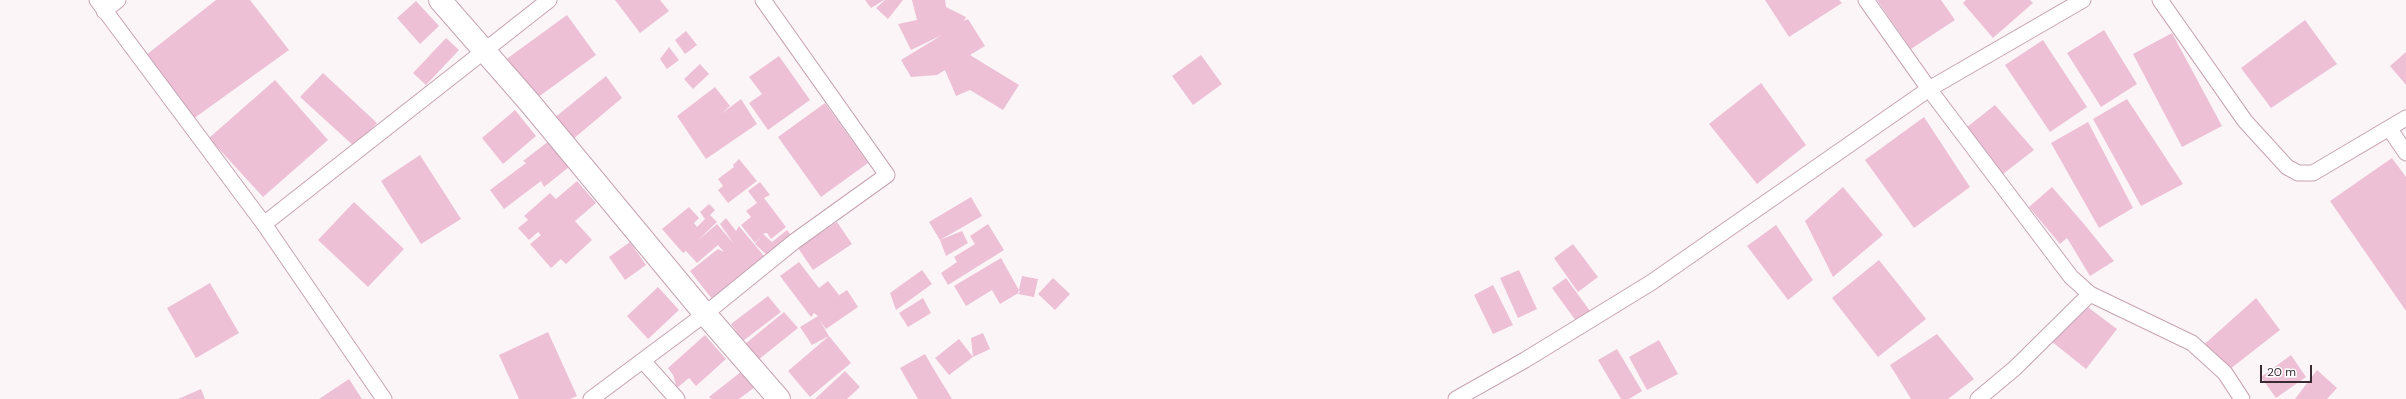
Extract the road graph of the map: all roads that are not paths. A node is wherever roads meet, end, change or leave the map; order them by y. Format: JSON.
{"nodes":[{"id":1,"x":118,"y":0,"type":"edge"},
{"id":2,"x":440,"y":0,"type":"edge"},
{"id":3,"x":549,"y":0,"type":"edge"},
{"id":4,"x":762,"y":0,"type":"edge"},
{"id":5,"x":1866,"y":0,"type":"edge"},
{"id":6,"x":2083,"y":0,"type":"edge"},
{"id":7,"x":2160,"y":0,"type":"edge"},
{"id":8,"x":101,"y":6,"type":"edge"},
{"id":9,"x":482,"y":51,"type":"junction"},
{"id":10,"x":1928,"y":89,"type":"junction"},
{"id":11,"x":2406,"y":118,"type":"edge"},
{"id":12,"x":2389,"y":128,"type":"junction"},
{"id":13,"x":2406,"y":153,"type":"edge"},
{"id":14,"x":264,"y":224,"type":"junction"},
{"id":15,"x":2090,"y":294,"type":"junction"},
{"id":16,"x":705,"y":314,"type":"junction"},
{"id":17,"x":643,"y":361,"type":"junction"},
{"id":18,"x":384,"y":399,"type":"edge"},
{"id":19,"x":591,"y":399,"type":"edge"},
{"id":20,"x":677,"y":399,"type":"edge"},
{"id":21,"x":779,"y":399,"type":"edge"},
{"id":22,"x":1456,"y":399,"type":"edge"},
{"id":23,"x":1978,"y":399,"type":"edge"},
{"id":24,"x":2242,"y":399,"type":"edge"}],
"edges":[{"from":1,"to":8,"type":"street"},
{"from":2,"to":9,"type":"main road"},
{"from":3,"to":9,"type":"street"},
{"from":4,"to":16,"type":"street"},
{"from":5,"to":10,"type":"street"},
{"from":6,"to":10,"type":"street"},
{"from":7,"to":12,"type":"street"},
{"from":8,"to":14,"type":"street"},
{"from":9,"to":14,"type":"street"},
{"from":9,"to":16,"type":"main road"},
{"from":10,"to":15,"type":"street"},
{"from":10,"to":22,"type":"street"},
{"from":11,"to":12,"type":"street"},
{"from":12,"to":13,"type":"street"},
{"from":14,"to":18,"type":"street"},
{"from":15,"to":23,"type":"street"},
{"from":15,"to":24,"type":"street"},
{"from":16,"to":17,"type":"street"},
{"from":16,"to":21,"type":"main road"},
{"from":17,"to":19,"type":"street"},
{"from":17,"to":20,"type":"street"}]}
